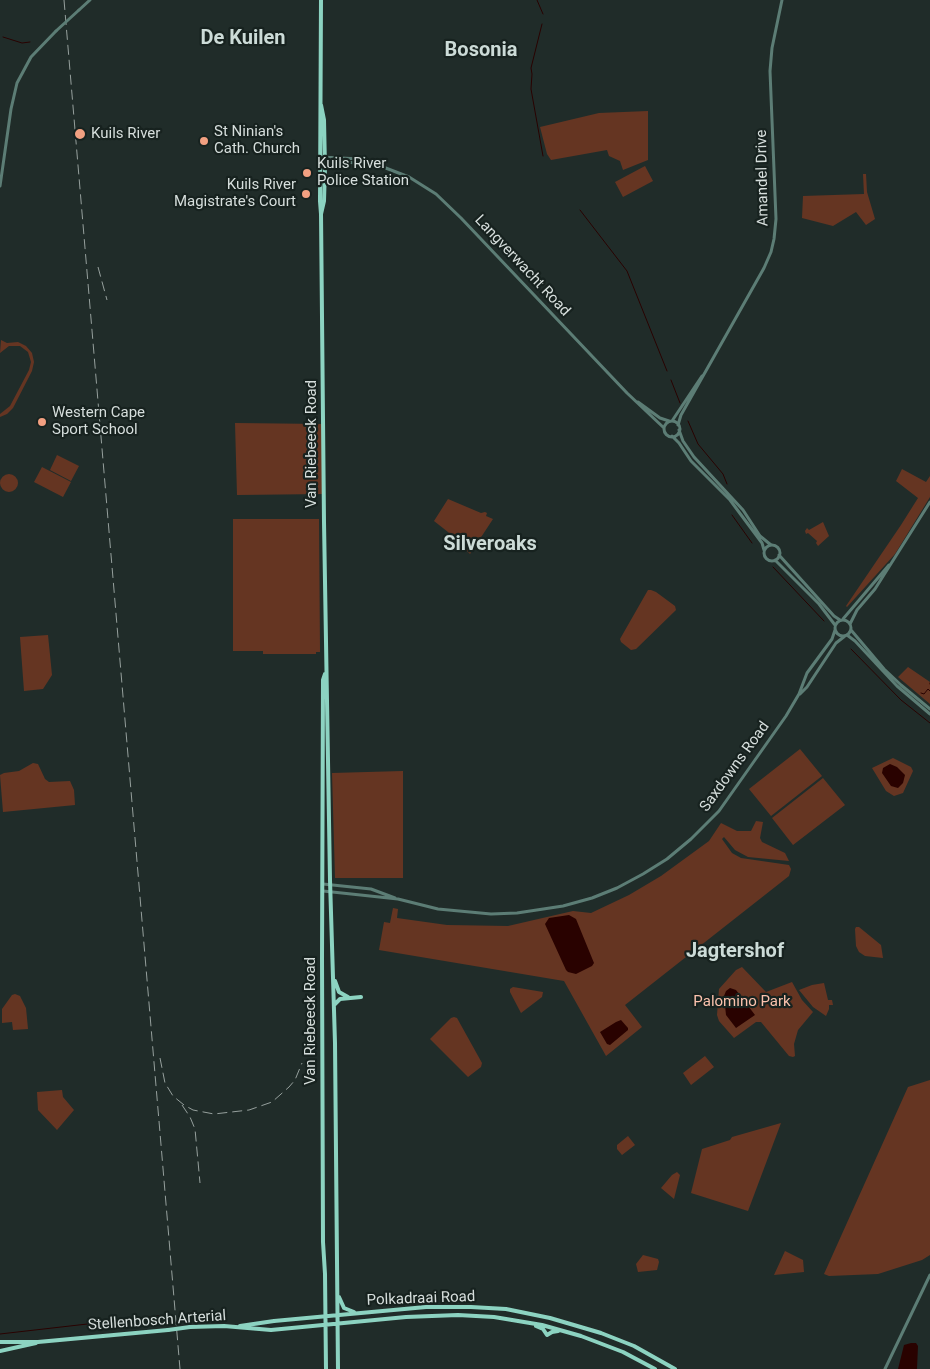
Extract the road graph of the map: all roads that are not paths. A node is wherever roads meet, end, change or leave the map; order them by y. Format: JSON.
{"nodes":[{"id":1,"x":90,"y":0,"type":"edge"},
{"id":2,"x":321,"y":0,"type":"edge"},
{"id":3,"x":782,"y":0,"type":"edge"},
{"id":4,"x":323,"y":159,"type":"junction"},
{"id":5,"x":0,"y":186,"type":"edge"},
{"id":6,"x":707,"y":370,"type":"junction"},
{"id":7,"x":634,"y":400,"type":"junction"},
{"id":8,"x":671,"y":421,"type":"junction"},
{"id":9,"x":678,"y":424,"type":"junction"},
{"id":10,"x":664,"y":428,"type":"junction"},
{"id":11,"x":679,"y":430,"type":"junction"},
{"id":12,"x":672,"y":436,"type":"junction"},
{"id":13,"x":930,"y":502,"type":"edge"},
{"id":14,"x":771,"y":545,"type":"junction"},
{"id":15,"x":764,"y":550,"type":"junction"},
{"id":16,"x":779,"y":555,"type":"junction"},
{"id":17,"x":894,"y":559,"type":"junction"},
{"id":18,"x":775,"y":560,"type":"junction"},
{"id":19,"x":842,"y":619,"type":"junction"},
{"id":20,"x":850,"y":624,"type":"junction"},
{"id":21,"x":835,"y":628,"type":"junction"},
{"id":22,"x":851,"y":630,"type":"junction"},
{"id":23,"x":846,"y":636,"type":"junction"},
{"id":24,"x":326,"y":673,"type":"junction"},
{"id":25,"x":799,"y":694,"type":"junction"},
{"id":26,"x":930,"y":709,"type":"edge"},
{"id":27,"x":930,"y":714,"type":"edge"},
{"id":28,"x":323,"y":884,"type":"junction"},
{"id":29,"x":330,"y":885,"type":"junction"},
{"id":30,"x":323,"y":891,"type":"junction"},
{"id":31,"x":330,"y":892,"type":"junction"},
{"id":32,"x":398,"y":900,"type":"junction"},
{"id":33,"x":333,"y":965,"type":"junction"},
{"id":34,"x":361,"y":997,"type":"dead end"},
{"id":35,"x":348,"y":998,"type":"junction"},
{"id":36,"x":334,"y":1005,"type":"junction"},
{"id":37,"x":930,"y":1275,"type":"edge"},
{"id":38,"x":337,"y":1288,"type":"junction"},
{"id":39,"x":366,"y":1312,"type":"junction"},
{"id":40,"x":337,"y":1315,"type":"junction"},
{"id":41,"x":326,"y":1316,"type":"junction"},
{"id":42,"x":512,"y":1320,"type":"junction"},
{"id":43,"x":337,"y":1324,"type":"junction"},
{"id":44,"x":327,"y":1325,"type":"junction"},
{"id":45,"x":238,"y":1327,"type":"junction"},
{"id":46,"x":581,"y":1336,"type":"junction"},
{"id":47,"x":0,"y":1342,"type":"edge"},
{"id":48,"x":38,"y":1342,"type":"junction"},
{"id":49,"x":0,"y":1350,"type":"edge"},
{"id":50,"x":326,"y":1369,"type":"edge"},
{"id":51,"x":338,"y":1369,"type":"edge"},
{"id":52,"x":655,"y":1369,"type":"edge"},
{"id":53,"x":675,"y":1369,"type":"edge"},
{"id":54,"x":884,"y":1369,"type":"edge"}],
"edges":[{"from":1,"to":5,"type":"street","bridge":true},
{"from":2,"to":4,"type":"main road","name":"Van Riebeeck Road"},
{"from":3,"to":6,"type":"street","name":"Amandel Drive"},
{"from":4,"to":7,"type":"street","name":"Langverwacht Road"},
{"from":4,"to":24,"type":"main road","name":"Van Riebeeck Road"},
{"from":6,"to":8,"type":"street","name":"Amandel Drive"},
{"from":6,"to":9,"type":"street","name":"Amandel Drive"},
{"from":7,"to":8,"type":"street","name":"Langverwacht Road"},
{"from":7,"to":10,"type":"street","name":"Langverwacht Road"},
{"from":8,"to":9,"type":"street"},
{"from":8,"to":10,"type":"street"},
{"from":9,"to":11,"type":"street"},
{"from":10,"to":12,"type":"street"},
{"from":11,"to":12,"type":"street"},
{"from":11,"to":14,"type":"street"},
{"from":12,"to":15,"type":"street"},
{"from":13,"to":17,"type":"street"},
{"from":14,"to":15,"type":"street"},
{"from":14,"to":16,"type":"street"},
{"from":15,"to":18,"type":"street"},
{"from":16,"to":18,"type":"street"},
{"from":16,"to":19,"type":"street"},
{"from":17,"to":19,"type":"street"},
{"from":17,"to":20,"type":"street"},
{"from":18,"to":21,"type":"street"},
{"from":19,"to":20,"type":"street"},
{"from":19,"to":21,"type":"street"},
{"from":20,"to":22,"type":"street"},
{"from":21,"to":23,"type":"street"},
{"from":21,"to":25,"type":"street","name":"Saxdowns Road"},
{"from":22,"to":23,"type":"street"},
{"from":22,"to":26,"type":"street"},
{"from":23,"to":25,"type":"street","name":"Saxdowns Road"},
{"from":23,"to":27,"type":"street"},
{"from":24,"to":28,"type":"main road","name":"Van Riebeeck Road"},
{"from":24,"to":29,"type":"main road","name":"Van Riebeeck Road"},
{"from":25,"to":32,"type":"street","name":"Saxdowns Road"},
{"from":28,"to":29,"type":"street","name":"Saxdowns Road"},
{"from":28,"to":30,"type":"main road","name":"Van Riebeeck Road"},
{"from":29,"to":31,"type":"main road","name":"Van Riebeeck Road"},
{"from":29,"to":32,"type":"street","name":"Saxdowns Road"},
{"from":30,"to":31,"type":"street","name":"Saxdowns Road"},
{"from":30,"to":41,"type":"main road","name":"Van Riebeeck Road"},
{"from":31,"to":32,"type":"street","name":"Saxdowns Road"},
{"from":31,"to":33,"type":"main road","name":"Van Riebeeck Road"},
{"from":33,"to":35,"type":"main road"},
{"from":33,"to":36,"type":"main road","name":"Van Riebeeck Road"},
{"from":34,"to":35,"type":"main road"},
{"from":35,"to":36,"type":"main road"},
{"from":36,"to":38,"type":"main road","name":"Van Riebeeck Road"},
{"from":37,"to":54,"type":"street"},
{"from":38,"to":39,"type":"main road"},
{"from":38,"to":40,"type":"main road","name":"Van Riebeeck Road"},
{"from":39,"to":40,"type":"main road","name":"Polkadraai Road"},
{"from":39,"to":53,"type":"main road","name":"Polkadraai Road"},
{"from":40,"to":41,"type":"main road"},
{"from":40,"to":43,"type":"main road","name":"Van Riebeeck Road"},
{"from":41,"to":44,"type":"main road","name":"Van Riebeeck Road"},
{"from":41,"to":45,"type":"main road"},
{"from":42,"to":43,"type":"main road","name":"Polkadraai Road"},
{"from":42,"to":46,"type":"main road","name":"Polkadraai Road"},
{"from":42,"to":46,"type":"main road"},
{"from":43,"to":44,"type":"main road","name":"Stellenbosch Arterial"},
{"from":43,"to":51,"type":"main road","name":"Van Riebeeck Road"},
{"from":44,"to":45,"type":"main road","name":"Stellenbosch Arterial"},
{"from":44,"to":50,"type":"main road","name":"Van Riebeeck Road"},
{"from":45,"to":48,"type":"main road","name":"Stellenbosch Arterial","bridge":true},
{"from":46,"to":52,"type":"main road","name":"Polkadraai Road"},
{"from":47,"to":48,"type":"main road","name":"Stellenbosch Arterial"},
{"from":48,"to":49,"type":"main road","name":"Stellenbosch Arterial"}]}
